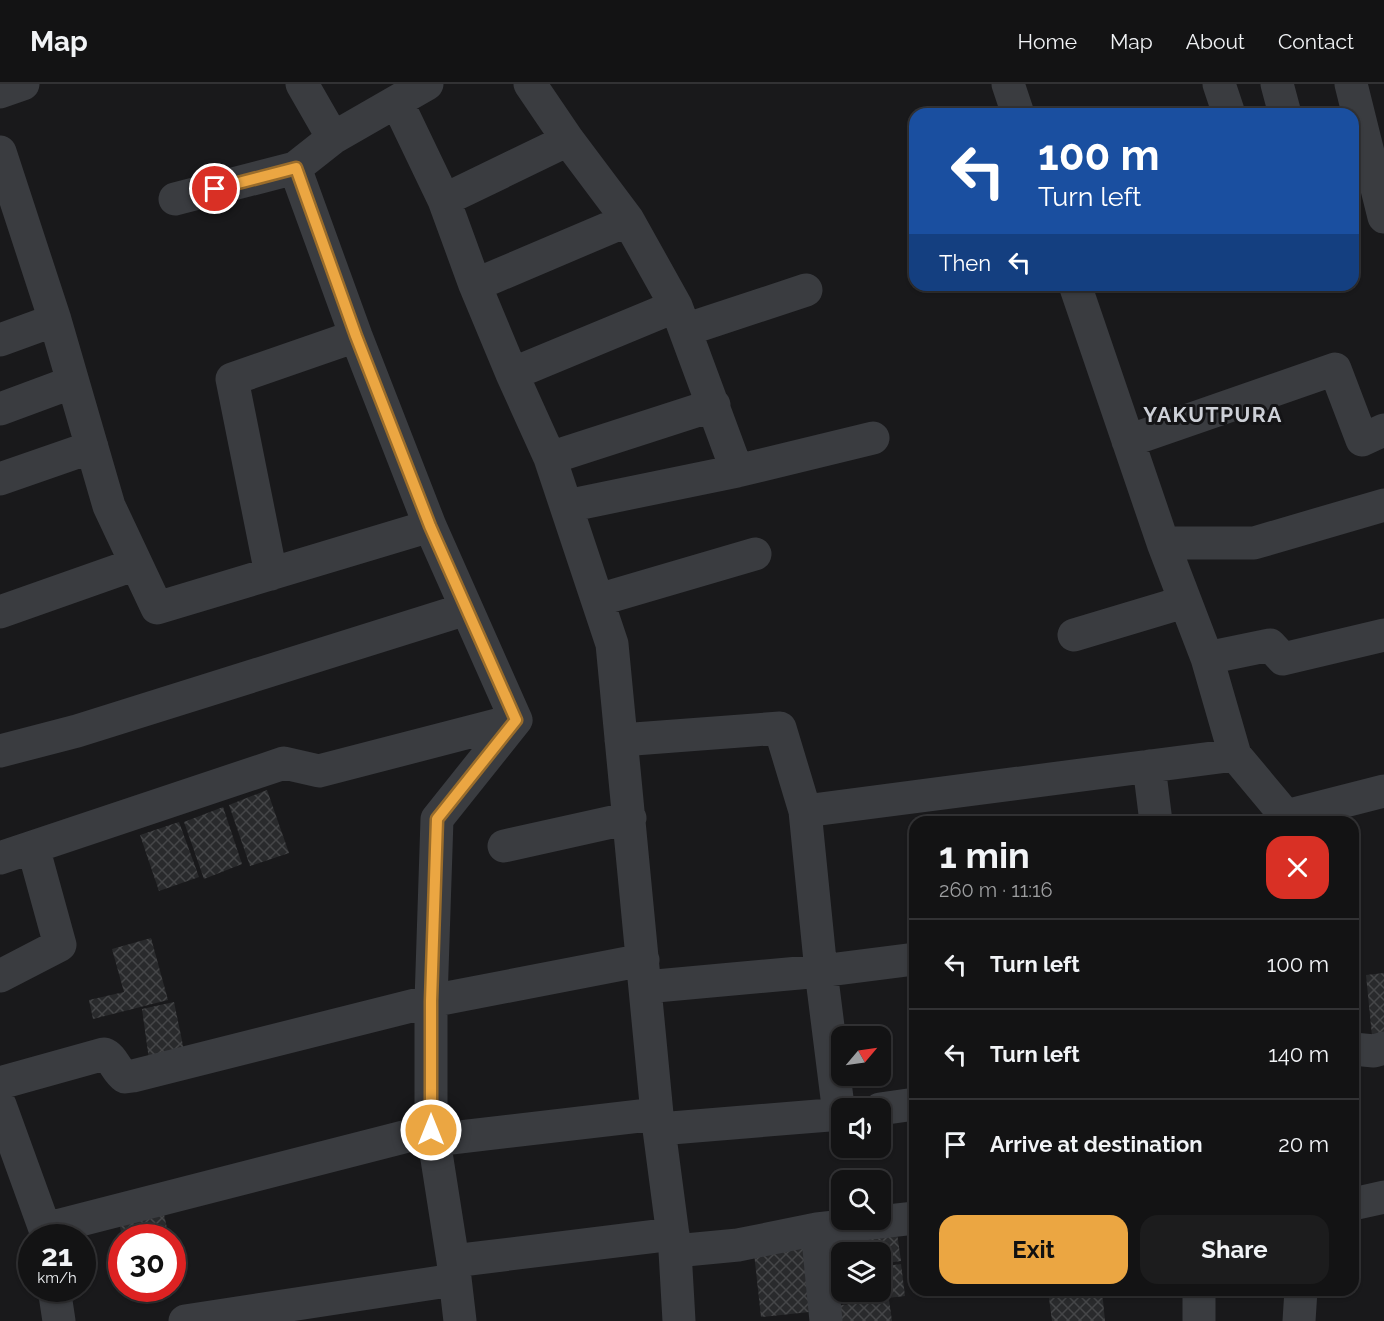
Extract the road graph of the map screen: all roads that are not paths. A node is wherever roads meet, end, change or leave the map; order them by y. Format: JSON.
{"nodes":[{"id":1,"x":23,"y":84,"type":"edge"},
{"id":2,"x":302,"y":84,"type":"edge"},
{"id":3,"x":427,"y":84,"type":"edge"},
{"id":4,"x":530,"y":84,"type":"edge"},
{"id":5,"x":1008,"y":84,"type":"edge"},
{"id":6,"x":1219,"y":84,"type":"edge"},
{"id":7,"x":1277,"y":84,"type":"edge"},
{"id":8,"x":1351,"y":84,"type":"edge"},
{"id":9,"x":0,"y":92,"type":"edge"},
{"id":10,"x":397,"y":102,"type":"junction"},
{"id":11,"x":1016,"y":108,"type":"edge"},
{"id":12,"x":1227,"y":108,"type":"edge"},
{"id":13,"x":1283,"y":108,"type":"edge"},
{"id":14,"x":1355,"y":108,"type":"edge"},
{"id":15,"x":1359,"y":128,"type":"edge"},
{"id":16,"x":333,"y":138,"type":"junction"},
{"id":17,"x":568,"y":140,"type":"junction"},
{"id":18,"x":0,"y":152,"type":"edge"},
{"id":19,"x":296,"y":168,"type":"junction"},
{"id":20,"x":175,"y":199,"type":"dead end"},
{"id":21,"x":444,"y":200,"type":"junction"},
{"id":22,"x":8,"y":208,"type":"edge"},
{"id":23,"x":1383,"y":211,"type":"edge"},
{"id":24,"x":627,"y":220,"type":"junction"},
{"id":25,"x":475,"y":285,"type":"junction"},
{"id":26,"x":806,"y":290,"type":"dead end"},
{"id":27,"x":1078,"y":291,"type":"edge"},
{"id":28,"x":680,"y":318,"type":"junction"},
{"id":29,"x":55,"y":321,"type":"junction"},
{"id":30,"x":356,"y":336,"type":"junction"},
{"id":31,"x":0,"y":340,"type":"edge"},
{"id":32,"x":512,"y":374,"type":"junction"},
{"id":33,"x":73,"y":382,"type":"junction"},
{"id":34,"x":714,"y":405,"type":"junction"},
{"id":35,"x":0,"y":409,"type":"edge"},
{"id":36,"x":1384,"y":430,"type":"edge"},
{"id":37,"x":873,"y":438,"type":"dead end"},
{"id":38,"x":1128,"y":441,"type":"junction"},
{"id":39,"x":92,"y":447,"type":"junction"},
{"id":40,"x":550,"y":458,"type":"junction"},
{"id":41,"x":736,"y":471,"type":"junction"},
{"id":42,"x":0,"y":479,"type":"edge"},
{"id":43,"x":1384,"y":505,"type":"edge"},
{"id":44,"x":567,"y":506,"type":"junction"},
{"id":45,"x":430,"y":526,"type":"junction"},
{"id":46,"x":1163,"y":543,"type":"junction"},
{"id":47,"x":755,"y":554,"type":"dead end"},
{"id":48,"x":136,"y":564,"type":"junction"},
{"id":49,"x":271,"y":574,"type":"junction"},
{"id":50,"x":598,"y":600,"type":"junction"},
{"id":51,"x":1184,"y":602,"type":"junction"},
{"id":52,"x":466,"y":609,"type":"junction"},
{"id":53,"x":0,"y":612,"type":"edge"},
{"id":54,"x":1074,"y":635,"type":"dead end"},
{"id":55,"x":1384,"y":635,"type":"edge"},
{"id":56,"x":1207,"y":658,"type":"junction"},
{"id":57,"x":516,"y":720,"type":"junction"},
{"id":58,"x":621,"y":740,"type":"junction"},
{"id":59,"x":0,"y":751,"type":"edge"},
{"id":60,"x":1235,"y":755,"type":"junction"},
{"id":61,"x":1149,"y":766,"type":"junction"},
{"id":62,"x":1384,"y":791,"type":"edge"},
{"id":63,"x":805,"y":811,"type":"junction"},
{"id":64,"x":1155,"y":816,"type":"edge"},
{"id":65,"x":1284,"y":816,"type":"edge"},
{"id":66,"x":1296,"y":816,"type":"edge"},
{"id":67,"x":630,"y":818,"type":"junction"},
{"id":68,"x":504,"y":846,"type":"dead end"},
{"id":69,"x":33,"y":847,"type":"junction"},
{"id":70,"x":0,"y":858,"type":"edge"},
{"id":71,"x":909,"y":960,"type":"edge"},
{"id":72,"x":821,"y":970,"type":"junction"},
{"id":73,"x":644,"y":974,"type":"junction"},
{"id":74,"x":0,"y":976,"type":"edge"},
{"id":75,"x":431,"y":1001,"type":"junction"},
{"id":76,"x":1384,"y":1048,"type":"edge"},
{"id":77,"x":1359,"y":1049,"type":"edge"},
{"id":78,"x":0,"y":1083,"type":"edge"},
{"id":79,"x":838,"y":1098,"type":"edge"},
{"id":80,"x":0,"y":1105,"type":"edge"},
{"id":81,"x":909,"y":1105,"type":"edge"},
{"id":82,"x":891,"y":1107,"type":"edge"},
{"id":83,"x":831,"y":1114,"type":"edge"},
{"id":84,"x":658,"y":1121,"type":"junction"},
{"id":85,"x":432,"y":1135,"type":"junction"},
{"id":86,"x":1384,"y":1197,"type":"edge"},
{"id":87,"x":1359,"y":1203,"type":"edge"},
{"id":88,"x":909,"y":1219,"type":"edge"},
{"id":89,"x":43,"y":1224,"type":"edge"},
{"id":90,"x":81,"y":1224,"type":"edge"},
{"id":91,"x":817,"y":1229,"type":"junction"},
{"id":92,"x":674,"y":1242,"type":"junction"},
{"id":93,"x":454,"y":1271,"type":"junction"},
{"id":94,"x":1199,"y":1296,"type":"edge"},
{"id":95,"x":1301,"y":1296,"type":"edge"},
{"id":96,"x":57,"y":1302,"type":"edge"},
{"id":97,"x":60,"y":1321,"type":"edge"},
{"id":98,"x":185,"y":1321,"type":"edge"},
{"id":99,"x":460,"y":1321,"type":"edge"},
{"id":100,"x":678,"y":1321,"type":"edge"},
{"id":101,"x":826,"y":1321,"type":"edge"},
{"id":102,"x":1199,"y":1321,"type":"edge"},
{"id":103,"x":1299,"y":1321,"type":"edge"}],
"edges":[{"from":1,"to":9,"type":"street"},
{"from":2,"to":16,"type":"street"},
{"from":3,"to":10,"type":"street"},
{"from":4,"to":17,"type":"street"},
{"from":5,"to":11,"type":"street"},
{"from":6,"to":12,"type":"street"},
{"from":7,"to":13,"type":"street"},
{"from":8,"to":14,"type":"street"},
{"from":10,"to":16,"type":"street"},
{"from":10,"to":21,"type":"street"},
{"from":15,"to":23,"type":"street"},
{"from":16,"to":19,"type":"street"},
{"from":17,"to":21,"type":"street"},
{"from":17,"to":24,"type":"street"},
{"from":18,"to":22,"type":"street"},
{"from":19,"to":20,"type":"street"},
{"from":19,"to":30,"type":"street"},
{"from":21,"to":25,"type":"street"},
{"from":22,"to":29,"type":"street"},
{"from":24,"to":25,"type":"street"},
{"from":24,"to":28,"type":"street"},
{"from":25,"to":32,"type":"street"},
{"from":26,"to":28,"type":"street"},
{"from":27,"to":38,"type":"street"},
{"from":28,"to":32,"type":"street"},
{"from":28,"to":34,"type":"street"},
{"from":29,"to":31,"type":"street"},
{"from":29,"to":33,"type":"street"},
{"from":30,"to":45,"type":"street"},
{"from":30,"to":49,"type":"street"},
{"from":32,"to":40,"type":"street"},
{"from":33,"to":35,"type":"street"},
{"from":33,"to":39,"type":"street"},
{"from":34,"to":40,"type":"street"},
{"from":34,"to":41,"type":"street"},
{"from":36,"to":38,"type":"street"},
{"from":37,"to":41,"type":"street"},
{"from":38,"to":46,"type":"street"},
{"from":39,"to":42,"type":"street"},
{"from":39,"to":48,"type":"street"},
{"from":40,"to":44,"type":"street"},
{"from":41,"to":44,"type":"street"},
{"from":43,"to":46,"type":"street"},
{"from":44,"to":50,"type":"street"},
{"from":45,"to":49,"type":"street"},
{"from":45,"to":52,"type":"street"},
{"from":46,"to":51,"type":"street"},
{"from":47,"to":50,"type":"street"},
{"from":48,"to":49,"type":"street"},
{"from":48,"to":53,"type":"street"},
{"from":50,"to":58,"type":"street"},
{"from":51,"to":54,"type":"street"},
{"from":51,"to":56,"type":"street"},
{"from":52,"to":57,"type":"street"},
{"from":52,"to":59,"type":"street"},
{"from":55,"to":56,"type":"street"},
{"from":56,"to":60,"type":"street"},
{"from":57,"to":69,"type":"street"},
{"from":57,"to":75,"type":"street"},
{"from":58,"to":63,"type":"street"},
{"from":58,"to":67,"type":"street"},
{"from":60,"to":61,"type":"street"},
{"from":60,"to":65,"type":"street"},
{"from":61,"to":63,"type":"street"},
{"from":61,"to":64,"type":"street"},
{"from":62,"to":66,"type":"street"},
{"from":63,"to":72,"type":"street"},
{"from":67,"to":68,"type":"street"},
{"from":67,"to":73,"type":"street"},
{"from":69,"to":70,"type":"street"},
{"from":69,"to":74,"type":"street"},
{"from":71,"to":72,"type":"street"},
{"from":72,"to":73,"type":"street"},
{"from":72,"to":79,"type":"street"},
{"from":73,"to":75,"type":"street"},
{"from":73,"to":84,"type":"street"},
{"from":75,"to":78,"type":"street"},
{"from":75,"to":85,"type":"street"},
{"from":76,"to":77,"type":"street"},
{"from":80,"to":89,"type":"street"},
{"from":81,"to":82,"type":"street"},
{"from":83,"to":84,"type":"street"},
{"from":84,"to":85,"type":"street"},
{"from":84,"to":92,"type":"street"},
{"from":85,"to":90,"type":"street"},
{"from":85,"to":93,"type":"street"},
{"from":86,"to":87,"type":"street"},
{"from":88,"to":91,"type":"street"},
{"from":91,"to":92,"type":"street"},
{"from":91,"to":101,"type":"street"},
{"from":92,"to":93,"type":"street"},
{"from":92,"to":100,"type":"street"},
{"from":93,"to":98,"type":"street"},
{"from":93,"to":99,"type":"street"},
{"from":94,"to":102,"type":"street"},
{"from":95,"to":103,"type":"street"},
{"from":96,"to":97,"type":"street"}]}
